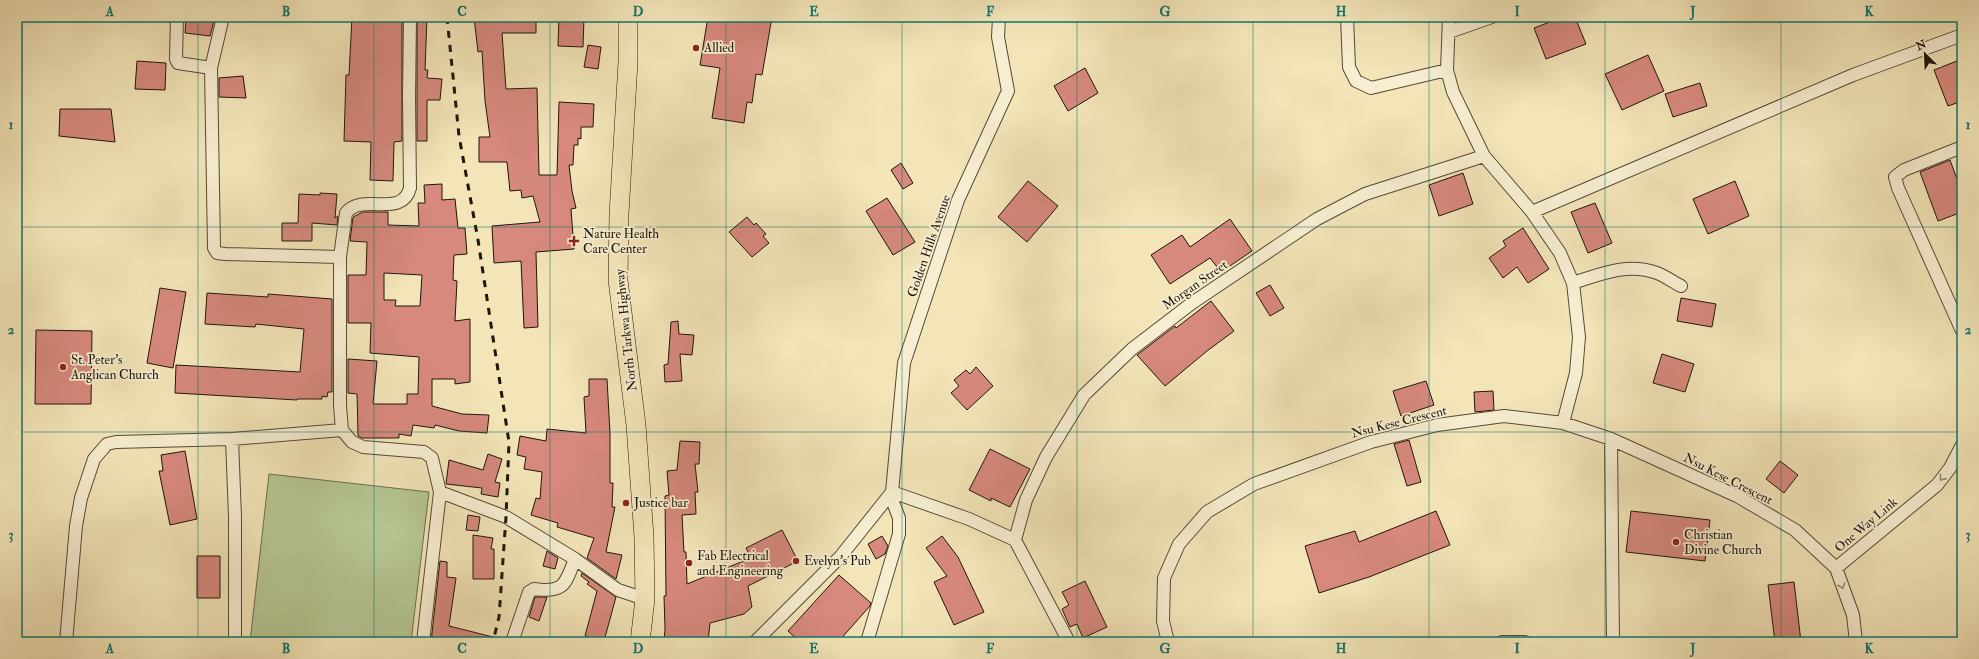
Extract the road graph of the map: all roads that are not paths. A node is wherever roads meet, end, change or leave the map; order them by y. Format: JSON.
{"nodes":[{"id":1,"x":177,"y":17,"type":"edge"},
{"id":2,"x":223,"y":17,"type":"edge"},
{"id":3,"x":410,"y":17,"type":"edge"},
{"id":4,"x":628,"y":17,"type":"edge"},
{"id":5,"x":999,"y":17,"type":"edge"},
{"id":6,"x":1347,"y":17,"type":"edge"},
{"id":7,"x":1450,"y":17,"type":"edge"},
{"id":8,"x":1492,"y":17,"type":"edge"},
{"id":9,"x":1449,"y":32,"type":"junction"},
{"id":10,"x":1962,"y":35,"type":"edge"},
{"id":11,"x":211,"y":68,"type":"junction"},
{"id":12,"x":1447,"y":70,"type":"junction"},
{"id":13,"x":1962,"y":147,"type":"edge"},
{"id":14,"x":1484,"y":156,"type":"junction"},
{"id":15,"x":1532,"y":212,"type":"junction"},
{"id":16,"x":340,"y":257,"type":"junction"},
{"id":17,"x":1573,"y":283,"type":"junction"},
{"id":18,"x":1681,"y":286,"type":"dead end"},
{"id":19,"x":1962,"y":331,"type":"edge"},
{"id":20,"x":1564,"y":424,"type":"junction"},
{"id":21,"x":342,"y":430,"type":"junction"},
{"id":22,"x":1611,"y":438,"type":"junction"},
{"id":23,"x":232,"y":439,"type":"junction"},
{"id":24,"x":1962,"y":445,"type":"edge"},
{"id":25,"x":440,"y":492,"type":"junction"},
{"id":26,"x":892,"y":492,"type":"junction"},
{"id":27,"x":1015,"y":540,"type":"junction"},
{"id":28,"x":575,"y":559,"type":"junction"},
{"id":29,"x":1836,"y":568,"type":"junction"},
{"id":30,"x":645,"y":599,"type":"junction"},
{"id":31,"x":66,"y":642,"type":"edge"},
{"id":32,"x":235,"y":642,"type":"edge"},
{"id":33,"x":422,"y":642,"type":"edge"},
{"id":34,"x":512,"y":642,"type":"edge"},
{"id":35,"x":640,"y":642,"type":"edge"},
{"id":36,"x":755,"y":642,"type":"edge"},
{"id":37,"x":867,"y":642,"type":"edge"},
{"id":38,"x":1069,"y":642,"type":"edge"},
{"id":39,"x":1168,"y":642,"type":"edge"},
{"id":40,"x":1502,"y":642,"type":"edge"},
{"id":41,"x":1524,"y":642,"type":"edge"},
{"id":42,"x":1613,"y":642,"type":"edge"},
{"id":43,"x":1856,"y":642,"type":"edge"}],
"edges":[{"from":1,"to":11,"type":"street"},
{"from":2,"to":11,"type":"street"},
{"from":3,"to":16,"type":"street"},
{"from":4,"to":30,"type":"main road","name":"North Tarkwa Highway"},
{"from":5,"to":26,"type":"street","name":"Golden Hills Avenue"},
{"from":6,"to":12,"type":"street"},
{"from":7,"to":9,"type":"street"},
{"from":8,"to":9,"type":"street"},
{"from":9,"to":12,"type":"street"},
{"from":10,"to":15,"type":"street"},
{"from":11,"to":16,"type":"street"},
{"from":12,"to":14,"type":"street"},
{"from":13,"to":19,"type":"street"},
{"from":14,"to":15,"type":"street"},
{"from":14,"to":27,"type":"street","name":"Morgan Street"},
{"from":15,"to":17,"type":"street"},
{"from":16,"to":21,"type":"street"},
{"from":17,"to":18,"type":"street"},
{"from":17,"to":20,"type":"street"},
{"from":20,"to":22,"type":"street","name":"Nsu Kese Crescent"},
{"from":20,"to":39,"type":"street","name":"Nsu Kese Crescent"},
{"from":21,"to":23,"type":"street"},
{"from":21,"to":25,"type":"street"},
{"from":22,"to":29,"type":"street","name":"Nsu Kese Crescent"},
{"from":22,"to":42,"type":"street"},
{"from":23,"to":31,"type":"street"},
{"from":23,"to":32,"type":"street"},
{"from":24,"to":29,"type":"street","name":"One Way Link","one_way":true},
{"from":25,"to":28,"type":"street"},
{"from":25,"to":33,"type":"street"},
{"from":26,"to":27,"type":"street"},
{"from":26,"to":36,"type":"street"},
{"from":26,"to":37,"type":"street","name":"Golden Hills Avenue"},
{"from":27,"to":38,"type":"street"},
{"from":28,"to":30,"type":"street"},
{"from":28,"to":34,"type":"street"},
{"from":29,"to":43,"type":"street","name":"One Way Link","one_way":true},
{"from":30,"to":35,"type":"main road","name":"North Tarkwa Highway"},
{"from":40,"to":41,"type":"street"}]}
